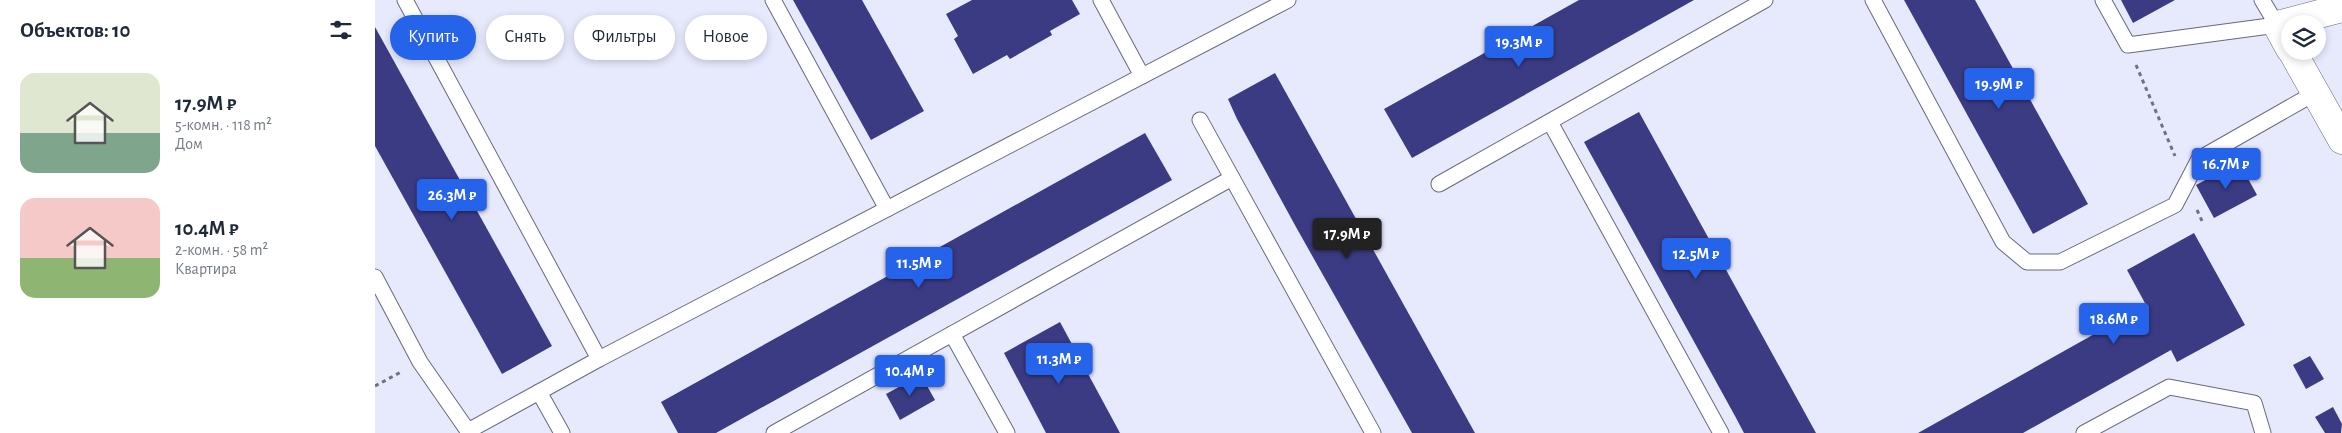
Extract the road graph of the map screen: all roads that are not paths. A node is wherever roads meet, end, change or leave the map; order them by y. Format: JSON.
{"nodes":[{"id":1,"x":405,"y":0,"type":"edge"},
{"id":2,"x":773,"y":0,"type":"edge"},
{"id":3,"x":1101,"y":0,"type":"edge"},
{"id":4,"x":1288,"y":0,"type":"edge"},
{"id":5,"x":1765,"y":0,"type":"edge"},
{"id":6,"x":1873,"y":0,"type":"edge"},
{"id":7,"x":2103,"y":0,"type":"edge"},
{"id":8,"x":2262,"y":0,"type":"edge"},
{"id":9,"x":2342,"y":8,"type":"edge"},
{"id":10,"x":2277,"y":25,"type":"junction"},
{"id":11,"x":2281,"y":32,"type":"edge"},
{"id":12,"x":2297,"y":60,"type":"edge"},
{"id":13,"x":1142,"y":76,"type":"junction"},
{"id":14,"x":2315,"y":92,"type":"junction"},
{"id":15,"x":1200,"y":120,"type":"dead end"},
{"id":16,"x":1550,"y":122,"type":"junction"},
{"id":17,"x":2342,"y":140,"type":"edge"},
{"id":18,"x":1232,"y":178,"type":"junction"},
{"id":19,"x":1439,"y":184,"type":"dead end"},
{"id":20,"x":887,"y":209,"type":"junction"},
{"id":21,"x":375,"y":277,"type":"edge"},
{"id":22,"x":953,"y":334,"type":"junction"},
{"id":23,"x":599,"y":359,"type":"junction"},
{"id":24,"x":539,"y":392,"type":"junction"},
{"id":25,"x":562,"y":433,"type":"edge"},
{"id":26,"x":775,"y":433,"type":"edge"},
{"id":27,"x":1007,"y":433,"type":"edge"},
{"id":28,"x":1373,"y":433,"type":"edge"},
{"id":29,"x":1721,"y":433,"type":"edge"},
{"id":30,"x":2084,"y":433,"type":"edge"},
{"id":31,"x":2263,"y":433,"type":"edge"}],
"edges":[{"from":1,"to":23,"type":"lane"},
{"from":2,"to":20,"type":"lane"},
{"from":3,"to":13,"type":"lane"},
{"from":4,"to":13,"type":"lane"},
{"from":5,"to":16,"type":"lane"},
{"from":6,"to":14,"type":"lane"},
{"from":7,"to":10,"type":"lane"},
{"from":8,"to":10,"type":"lane"},
{"from":9,"to":10,"type":"street"},
{"from":10,"to":11,"type":"street"},
{"from":12,"to":14,"type":"street"},
{"from":13,"to":20,"type":"lane"},
{"from":14,"to":17,"type":"street"},
{"from":15,"to":18,"type":"lane"},
{"from":16,"to":19,"type":"lane"},
{"from":16,"to":29,"type":"lane"},
{"from":18,"to":22,"type":"lane"},
{"from":18,"to":28,"type":"lane"},
{"from":20,"to":23,"type":"lane"},
{"from":21,"to":24,"type":"lane"},
{"from":22,"to":26,"type":"lane"},
{"from":22,"to":27,"type":"lane"},
{"from":23,"to":24,"type":"lane"},
{"from":24,"to":25,"type":"lane"},
{"from":30,"to":31,"type":"lane"}]}
